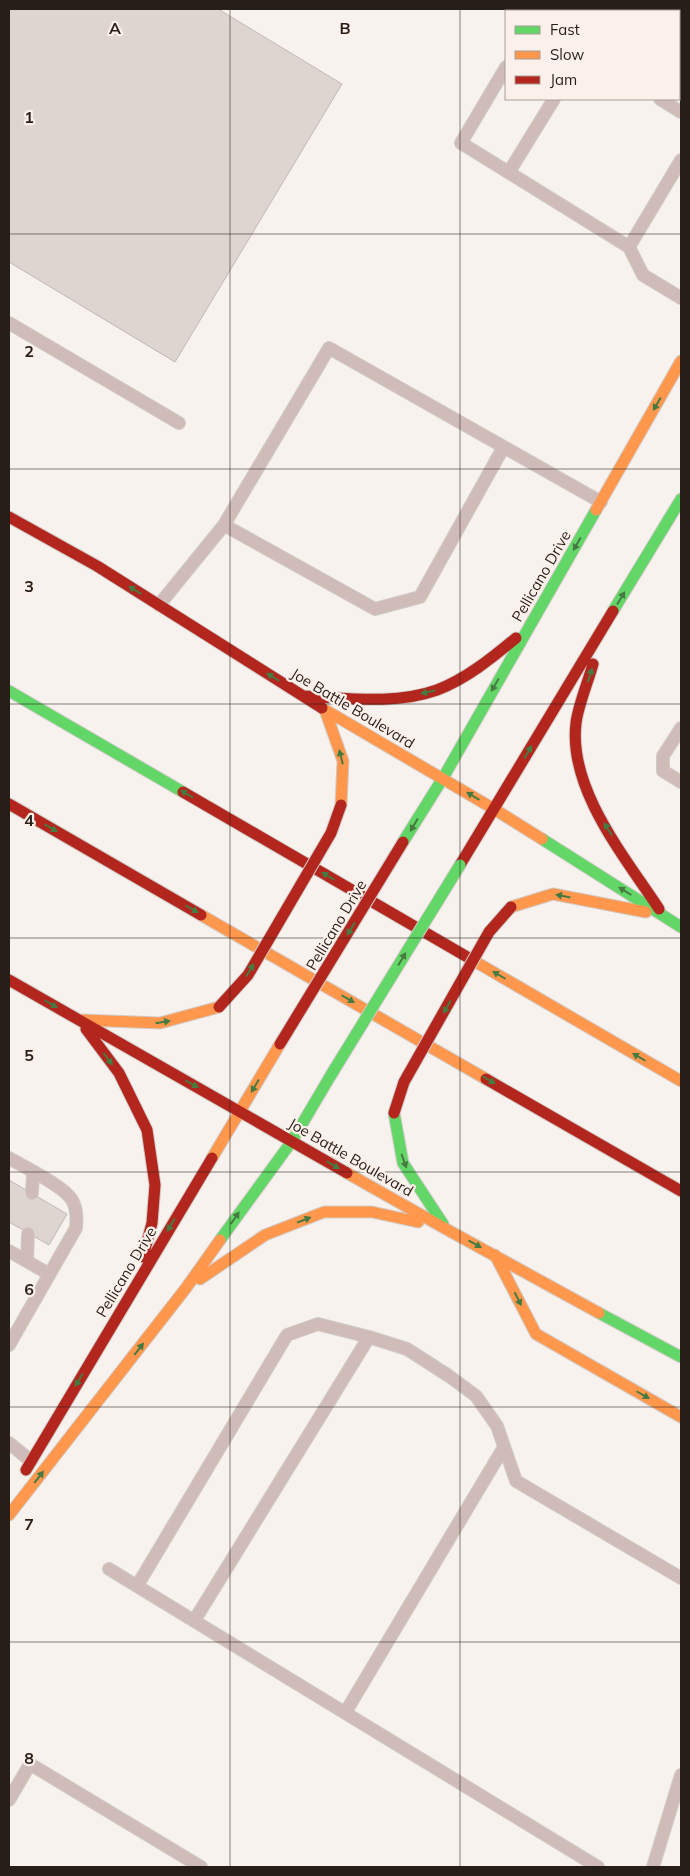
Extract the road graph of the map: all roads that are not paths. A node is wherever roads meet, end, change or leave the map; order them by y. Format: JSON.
{"nodes":[{"id":1,"x":505,"y":69,"type":"edge"},
{"id":2,"x":553,"y":100,"type":"edge"},
{"id":3,"x":662,"y":100,"type":"edge"},
{"id":4,"x":681,"y":112,"type":"edge"},
{"id":5,"x":681,"y":160,"type":"edge"},
{"id":6,"x":509,"y":172,"type":"junction"},
{"id":7,"x":630,"y":247,"type":"junction"},
{"id":8,"x":681,"y":298,"type":"edge"},
{"id":9,"x":9,"y":323,"type":"edge"},
{"id":10,"x":681,"y":362,"type":"edge"},
{"id":11,"x":179,"y":423,"type":"dead end"},
{"id":12,"x":503,"y":448,"type":"junction"},
{"id":13,"x":681,"y":499,"type":"edge"},
{"id":14,"x":601,"y":502,"type":"junction"},
{"id":15,"x":9,"y":517,"type":"edge"},
{"id":16,"x":224,"y":525,"type":"junction"},
{"id":17,"x":159,"y":605,"type":"junction"},
{"id":18,"x":604,"y":626,"type":"junction"},
{"id":19,"x":527,"y":630,"type":"junction"},
{"id":20,"x":9,"y":691,"type":"edge"},
{"id":21,"x":302,"y":696,"type":"junction"},
{"id":22,"x":326,"y":710,"type":"junction"},
{"id":23,"x":681,"y":728,"type":"edge"},
{"id":24,"x":443,"y":778,"type":"junction"},
{"id":25,"x":681,"y":782,"type":"edge"},
{"id":26,"x":9,"y":804,"type":"edge"},
{"id":27,"x":494,"y":809,"type":"junction"},
{"id":28,"x":662,"y":915,"type":"junction"},
{"id":29,"x":681,"y":927,"type":"edge"},
{"id":30,"x":9,"y":980,"type":"edge"},
{"id":31,"x":79,"y":1020,"type":"junction"},
{"id":32,"x":681,"y":1081,"type":"edge"},
{"id":33,"x":240,"y":1111,"type":"junction"},
{"id":34,"x":292,"y":1140,"type":"junction"},
{"id":35,"x":9,"y":1158,"type":"edge"},
{"id":36,"x":33,"y":1172,"type":"junction"},
{"id":37,"x":681,"y":1191,"type":"edge"},
{"id":38,"x":32,"y":1193,"type":"dead end"},
{"id":39,"x":446,"y":1229,"type":"junction"},
{"id":40,"x":28,"y":1234,"type":"dead end"},
{"id":41,"x":9,"y":1250,"type":"edge"},
{"id":42,"x":495,"y":1255,"type":"junction"},
{"id":43,"x":27,"y":1261,"type":"junction"},
{"id":44,"x":49,"y":1274,"type":"junction"},
{"id":45,"x":137,"y":1283,"type":"junction"},
{"id":46,"x":186,"y":1288,"type":"junction"},
{"id":47,"x":369,"y":1336,"type":"junction"},
{"id":48,"x":9,"y":1345,"type":"edge"},
{"id":49,"x":681,"y":1357,"type":"edge"},
{"id":50,"x":681,"y":1417,"type":"edge"},
{"id":51,"x":9,"y":1443,"type":"edge"},
{"id":52,"x":504,"y":1447,"type":"junction"},
{"id":53,"x":31,"y":1461,"type":"junction"},
{"id":54,"x":9,"y":1500,"type":"edge"},
{"id":55,"x":9,"y":1516,"type":"edge"},
{"id":56,"x":109,"y":1569,"type":"dead end"},
{"id":57,"x":681,"y":1578,"type":"edge"},
{"id":58,"x":137,"y":1586,"type":"junction"},
{"id":59,"x":194,"y":1621,"type":"junction"},
{"id":60,"x":345,"y":1713,"type":"junction"},
{"id":61,"x":681,"y":1775,"type":"edge"},
{"id":62,"x":9,"y":1800,"type":"edge"},
{"id":63,"x":201,"y":1867,"type":"edge"},
{"id":64,"x":598,"y":1867,"type":"edge"},
{"id":65,"x":653,"y":1867,"type":"edge"}],
"edges":[{"from":1,"to":6,"type":"lane"},
{"from":2,"to":6,"type":"lane"},
{"from":3,"to":4,"type":"lane"},
{"from":5,"to":7,"type":"lane"},
{"from":6,"to":7,"type":"lane"},
{"from":7,"to":8,"type":"lane"},
{"from":9,"to":11,"type":"lane"},
{"from":10,"to":14,"type":"main road","name":"Pellicano Drive","one_way":true},
{"from":12,"to":14,"type":"lane"},
{"from":12,"to":16,"type":"lane"},
{"from":12,"to":16,"type":"lane"},
{"from":18,"to":13,"type":"main road","one_way":true},
{"from":14,"to":19,"type":"main road","name":"Pellicano Drive","one_way":true},
{"from":17,"to":15,"type":"main road","name":"Joe Battle Boulevard","one_way":true},
{"from":16,"to":17,"type":"lane"},
{"from":21,"to":17,"type":"main road","name":"Joe Battle Boulevard","one_way":true},
{"from":27,"to":18,"type":"main road","one_way":true},
{"from":28,"to":18,"type":"main road","one_way":true},
{"from":19,"to":21,"type":"main road","one_way":true},
{"from":19,"to":24,"type":"main road","name":"Pellicano Drive","one_way":true},
{"from":32,"to":20,"type":"main road","one_way":true},
{"from":21,"to":22,"type":"main road","name":"Joe Battle Boulevard"},
{"from":22,"to":24,"type":"main road","name":"Joe Battle Boulevard"},
{"from":31,"to":22,"type":"main road","one_way":true,"bridge":true},
{"from":23,"to":25,"type":"lane"},
{"from":27,"to":24,"type":"main road","name":"Joe Battle Boulevard","one_way":true},
{"from":24,"to":33,"type":"main road","name":"Pellicano Drive","one_way":true,"bridge":true},
{"from":26,"to":37,"type":"main road","one_way":true},
{"from":28,"to":27,"type":"main road","name":"Joe Battle Boulevard","one_way":true},
{"from":34,"to":27,"type":"main road","one_way":true,"bridge":true},
{"from":28,"to":29,"type":"main road","name":"Joe Battle Boulevard"},
{"from":28,"to":39,"type":"main road","one_way":true,"bridge":true},
{"from":30,"to":31,"type":"main road","name":"Joe Battle Boulevard","one_way":true},
{"from":31,"to":33,"type":"main road","name":"Joe Battle Boulevard","one_way":true},
{"from":31,"to":45,"type":"main road","one_way":true},
{"from":33,"to":34,"type":"main road","name":"Joe Battle Boulevard"},
{"from":33,"to":45,"type":"main road","name":"Pellicano Drive","one_way":true},
{"from":34,"to":39,"type":"main road","name":"Joe Battle Boulevard","one_way":true},
{"from":46,"to":34,"type":"main road","one_way":true},
{"from":35,"to":36,"type":"lane"},
{"from":36,"to":38,"type":"lane"},
{"from":36,"to":44,"type":"lane"},
{"from":39,"to":42,"type":"main road","name":"Joe Battle Boulevard","one_way":true},
{"from":46,"to":39,"type":"main road","one_way":true},
{"from":40,"to":43,"type":"lane"},
{"from":41,"to":43,"type":"lane"},
{"from":42,"to":49,"type":"main road","name":"Joe Battle Boulevard"},
{"from":42,"to":50,"type":"main road","one_way":true},
{"from":43,"to":44,"type":"lane"},
{"from":44,"to":48,"type":"lane"},
{"from":45,"to":53,"type":"main road","name":"Pellicano Drive","one_way":true},
{"from":55,"to":46,"type":"main road","one_way":true},
{"from":47,"to":52,"type":"lane"},
{"from":47,"to":58,"type":"lane"},
{"from":47,"to":59,"type":"lane"},
{"from":51,"to":53,"type":"lane"},
{"from":52,"to":57,"type":"lane"},
{"from":52,"to":60,"type":"lane"},
{"from":53,"to":54,"type":"main road","name":"Pellicano Drive"},
{"from":56,"to":58,"type":"lane"},
{"from":58,"to":59,"type":"lane"},
{"from":59,"to":60,"type":"lane"},
{"from":60,"to":64,"type":"lane"},
{"from":61,"to":65,"type":"lane"},
{"from":62,"to":63,"type":"lane"}]}
